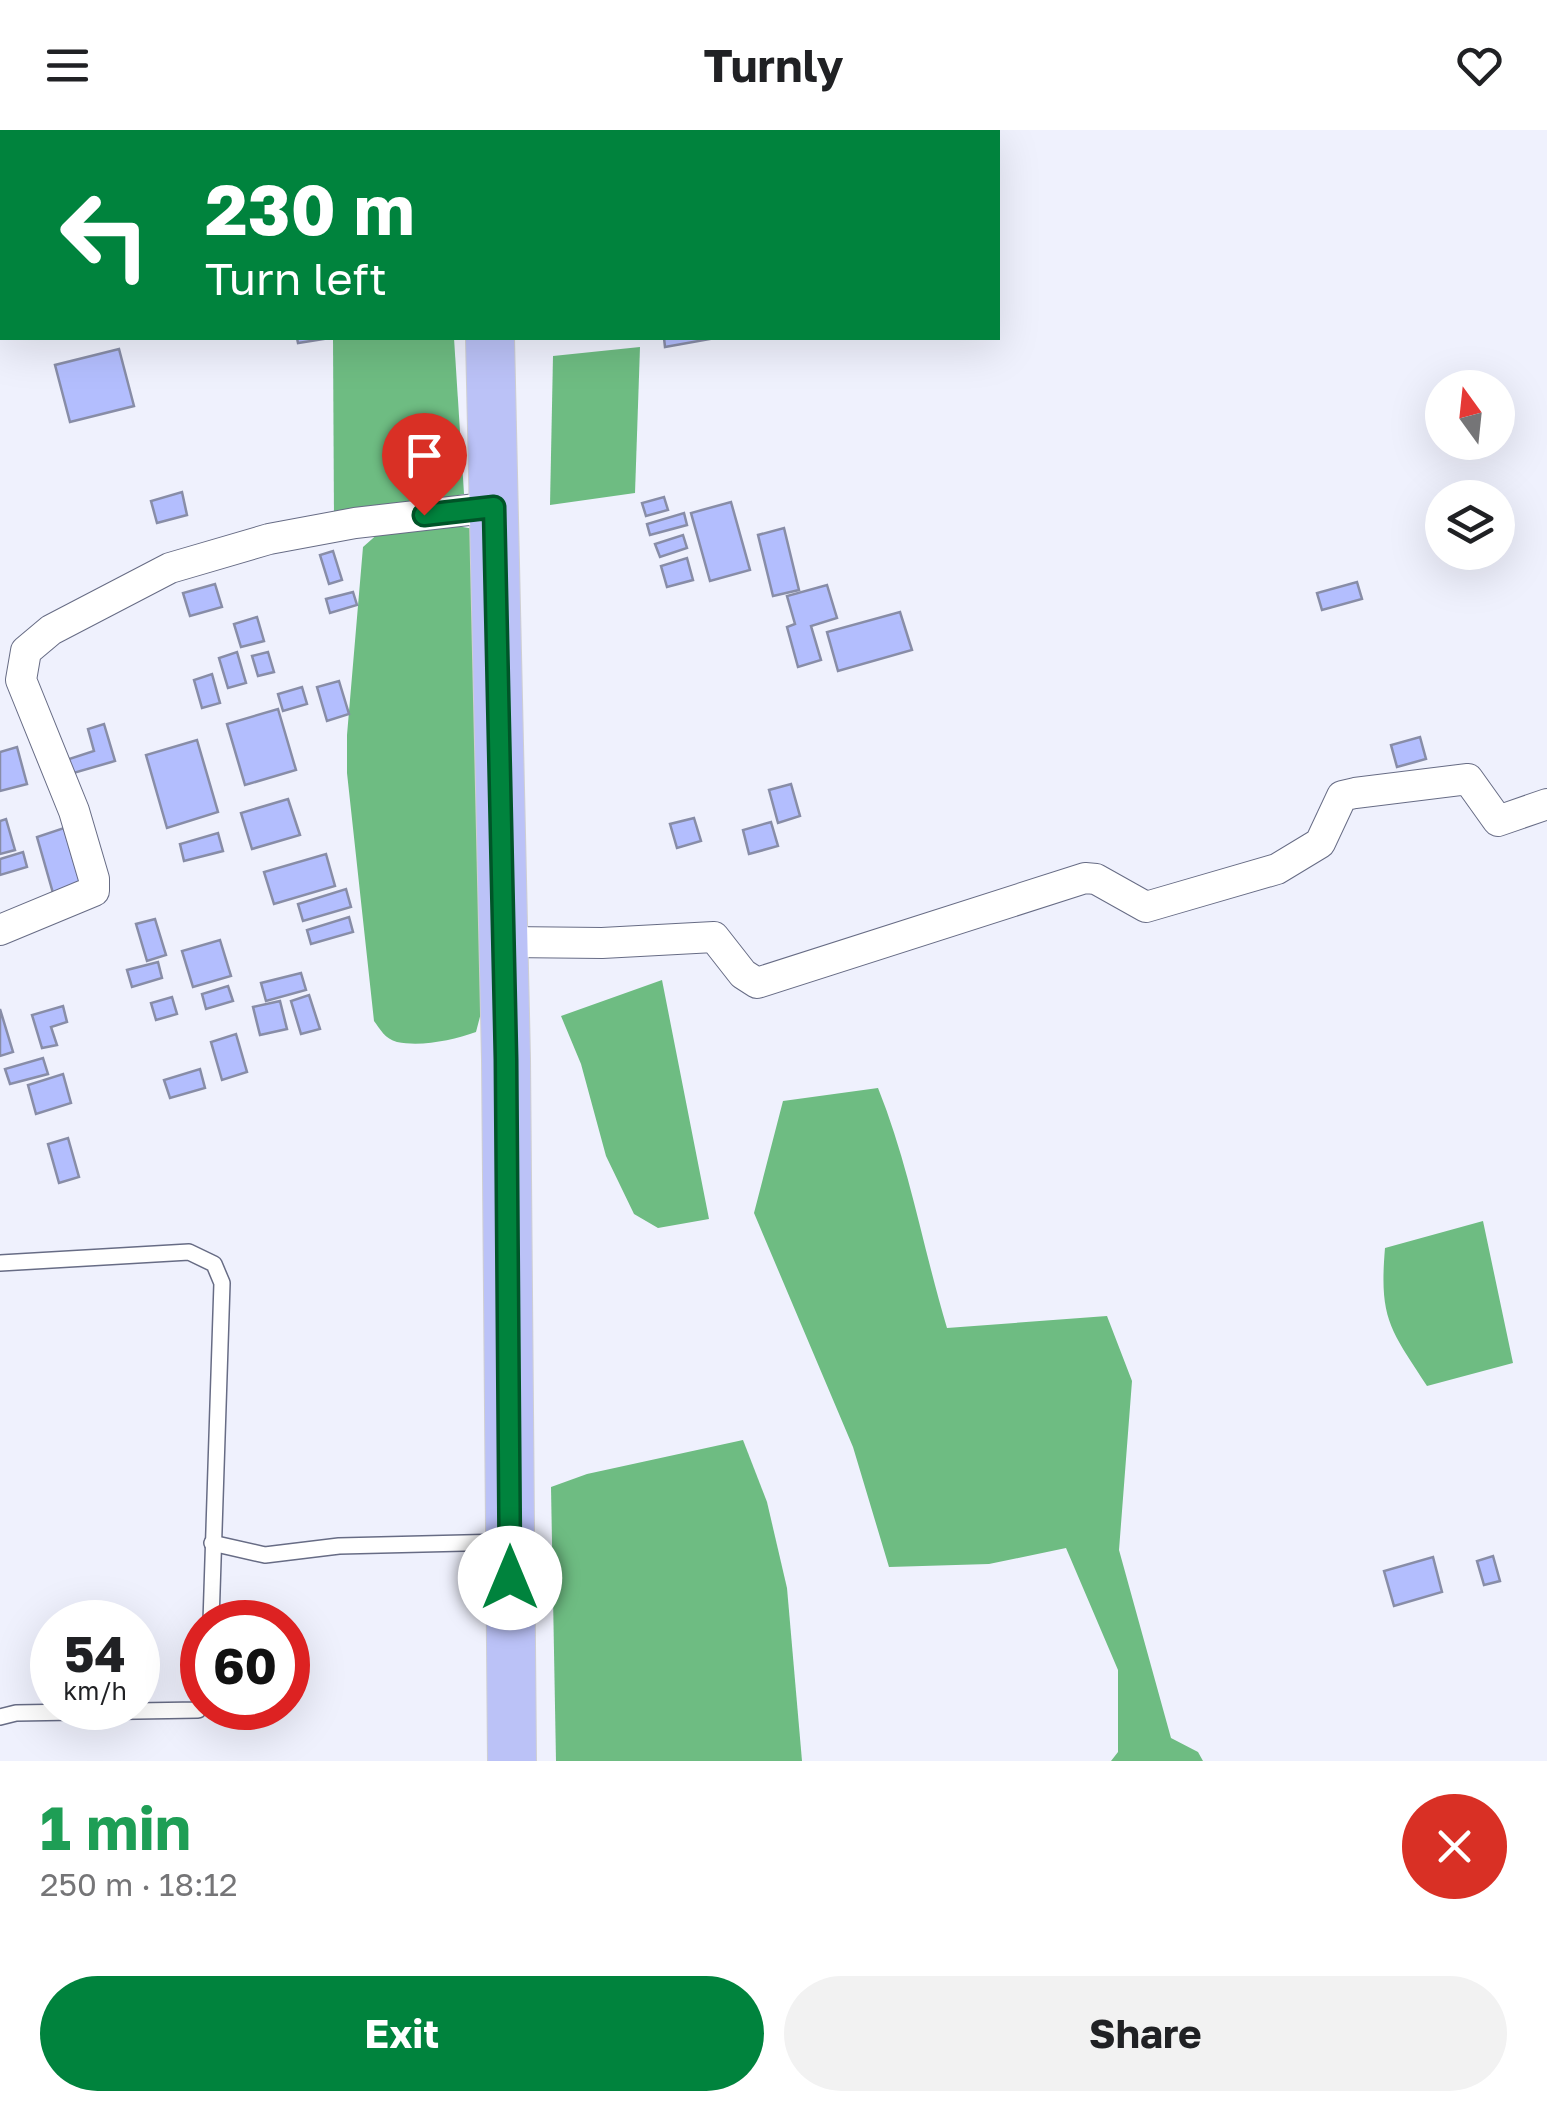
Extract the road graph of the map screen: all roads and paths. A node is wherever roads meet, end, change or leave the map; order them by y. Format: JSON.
{"nodes":[{"id":1,"x":490,"y":340,"type":"edge"},
{"id":2,"x":494,"y":507,"type":"junction"},
{"id":3,"x":1547,"y":804,"type":"edge"},
{"id":4,"x":0,"y":930,"type":"edge"},
{"id":5,"x":504,"y":942,"type":"junction"},
{"id":6,"x":0,"y":1264,"type":"edge"},
{"id":7,"x":510,"y":1542,"type":"junction"},
{"id":8,"x":212,"y":1543,"type":"junction"},
{"id":9,"x":211,"y":1600,"type":"edge"},
{"id":10,"x":180,"y":1710,"type":"edge"},
{"id":11,"x":0,"y":1717,"type":"edge"},
{"id":12,"x":512,"y":1761,"type":"edge"}],
"edges":[{"from":1,"to":2,"type":"main road"},
{"from":2,"to":4,"type":"street"},
{"from":2,"to":5,"type":"main road"},
{"from":3,"to":5,"type":"street"},
{"from":5,"to":7,"type":"main road"},
{"from":6,"to":8,"type":"lane"},
{"from":7,"to":8,"type":"lane"},
{"from":7,"to":12,"type":"main road"},
{"from":8,"to":9,"type":"lane"},
{"from":10,"to":11,"type":"lane"}]}
